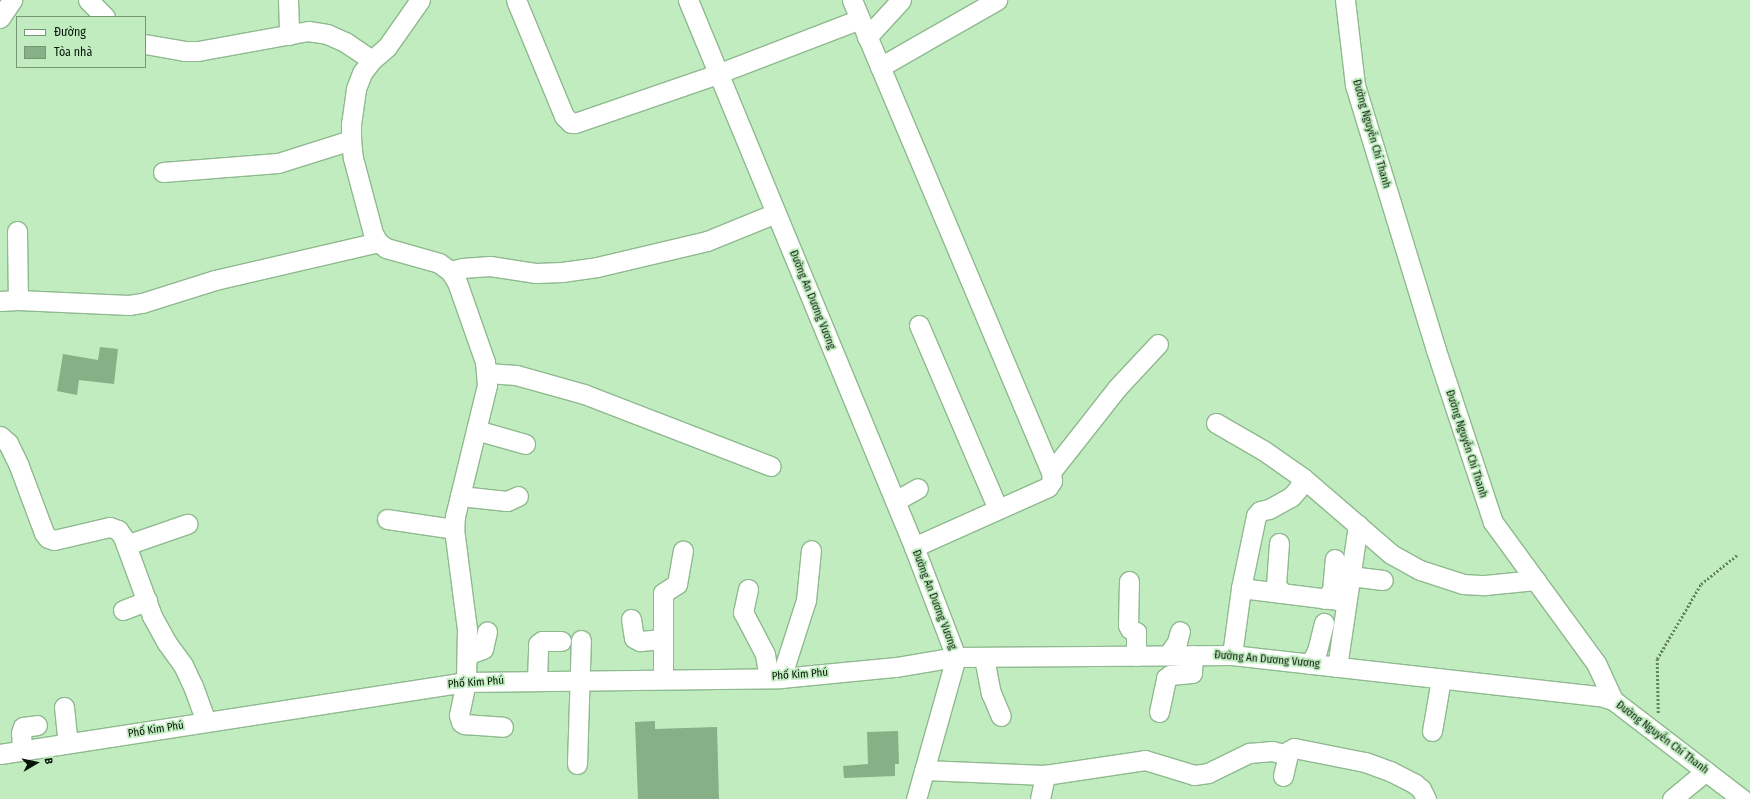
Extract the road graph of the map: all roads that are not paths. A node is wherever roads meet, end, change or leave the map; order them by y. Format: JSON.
{"nodes":[{"id":1,"x":12,"y":0,"type":"edge"},
{"id":2,"x":88,"y":0,"type":"edge"},
{"id":3,"x":288,"y":0,"type":"edge"},
{"id":4,"x":420,"y":0,"type":"edge"},
{"id":5,"x":516,"y":0,"type":"edge"},
{"id":6,"x":688,"y":0,"type":"edge"},
{"id":7,"x":852,"y":0,"type":"edge"},
{"id":8,"x":901,"y":0,"type":"edge"},
{"id":9,"x":997,"y":0,"type":"edge"},
{"id":10,"x":1345,"y":0,"type":"edge"},
{"id":11,"x":104,"y":16,"type":"edge"},
{"id":12,"x":0,"y":18,"type":"edge"},
{"id":13,"x":860,"y":19,"type":"junction"},
{"id":14,"x":290,"y":34,"type":"junction"},
{"id":15,"x":868,"y":37,"type":"junction"},
{"id":16,"x":146,"y":44,"type":"edge"},
{"id":17,"x":372,"y":60,"type":"junction"},
{"id":18,"x":880,"y":67,"type":"junction"},
{"id":19,"x":717,"y":74,"type":"junction"},
{"id":20,"x":351,"y":140,"type":"junction"},
{"id":21,"x":163,"y":172,"type":"dead end"},
{"id":22,"x":776,"y":213,"type":"junction"},
{"id":23,"x":17,"y":231,"type":"dead end"},
{"id":24,"x":378,"y":242,"type":"junction"},
{"id":25,"x":450,"y":271,"type":"junction"},
{"id":26,"x":9,"y":301,"type":"edge"},
{"id":27,"x":919,"y":325,"type":"dead end"},
{"id":28,"x":1158,"y":344,"type":"dead end"},
{"id":29,"x":487,"y":373,"type":"junction"},
{"id":30,"x":1216,"y":423,"type":"dead end"},
{"id":31,"x":476,"y":430,"type":"junction"},
{"id":32,"x":0,"y":436,"type":"edge"},
{"id":33,"x":525,"y":444,"type":"dead end"},
{"id":34,"x":771,"y":466,"type":"dead end"},
{"id":35,"x":1051,"y":472,"type":"junction"},
{"id":36,"x":1303,"y":478,"type":"junction"},
{"id":37,"x":918,"y":488,"type":"dead end"},
{"id":38,"x":460,"y":496,"type":"junction"},
{"id":39,"x":518,"y":496,"type":"dead end"},
{"id":40,"x":895,"y":501,"type":"junction"},
{"id":41,"x":998,"y":509,"type":"junction"},
{"id":42,"x":387,"y":519,"type":"dead end"},
{"id":43,"x":187,"y":524,"type":"dead end"},
{"id":44,"x":1358,"y":525,"type":"junction"},
{"id":45,"x":454,"y":529,"type":"junction"},
{"id":46,"x":1279,"y":543,"type":"dead end"},
{"id":47,"x":126,"y":545,"type":"junction"},
{"id":48,"x":914,"y":548,"type":"junction"},
{"id":49,"x":811,"y":550,"type":"dead end"},
{"id":50,"x":683,"y":551,"type":"dead end"},
{"id":51,"x":1335,"y":559,"type":"dead end"},
{"id":52,"x":1350,"y":576,"type":"junction"},
{"id":53,"x":1383,"y":580,"type":"dead end"},
{"id":54,"x":1536,"y":580,"type":"junction"},
{"id":55,"x":1129,"y":581,"type":"dead end"},
{"id":56,"x":748,"y":588,"type":"dead end"},
{"id":57,"x":1241,"y":588,"type":"junction"},
{"id":58,"x":1282,"y":593,"type":"junction"},
{"id":59,"x":1324,"y":599,"type":"junction"},
{"id":60,"x":147,"y":601,"type":"junction"},
{"id":61,"x":1346,"y":601,"type":"junction"},
{"id":62,"x":123,"y":610,"type":"dead end"},
{"id":63,"x":631,"y":619,"type":"dead end"},
{"id":64,"x":1324,"y":623,"type":"dead end"},
{"id":65,"x":487,"y":631,"type":"dead end"},
{"id":66,"x":1180,"y":631,"type":"dead end"},
{"id":67,"x":663,"y":639,"type":"junction"},
{"id":68,"x":581,"y":640,"type":"dead end"},
{"id":69,"x":560,"y":641,"type":"dead end"},
{"id":70,"x":467,"y":655,"type":"junction"},
{"id":71,"x":1193,"y":655,"type":"junction"},
{"id":72,"x":1232,"y":655,"type":"junction"},
{"id":73,"x":1136,"y":656,"type":"junction"},
{"id":74,"x":1168,"y":656,"type":"junction"},
{"id":75,"x":956,"y":657,"type":"junction"},
{"id":76,"x":984,"y":658,"type":"junction"},
{"id":77,"x":1310,"y":664,"type":"junction"},
{"id":78,"x":1337,"y":667,"type":"junction"},
{"id":79,"x":775,"y":678,"type":"junction"},
{"id":80,"x":663,"y":679,"type":"junction"},
{"id":81,"x":1441,"y":679,"type":"junction"},
{"id":82,"x":537,"y":680,"type":"junction"},
{"id":83,"x":580,"y":680,"type":"junction"},
{"id":84,"x":466,"y":682,"type":"junction"},
{"id":85,"x":1612,"y":700,"type":"junction"},
{"id":86,"x":64,"y":707,"type":"dead end"},
{"id":87,"x":1159,"y":712,"type":"dead end"},
{"id":88,"x":1001,"y":716,"type":"dead end"},
{"id":89,"x":206,"y":722,"type":"junction"},
{"id":90,"x":37,"y":725,"type":"dead end"},
{"id":91,"x":503,"y":727,"type":"dead end"},
{"id":92,"x":1432,"y":731,"type":"dead end"},
{"id":93,"x":68,"y":744,"type":"junction"},
{"id":94,"x":22,"y":750,"type":"junction"},
{"id":95,"x":0,"y":754,"type":"edge"},
{"id":96,"x":1288,"y":755,"type":"junction"},
{"id":97,"x":577,"y":764,"type":"dead end"},
{"id":98,"x":924,"y":770,"type":"junction"},
{"id":99,"x":1706,"y":771,"type":"junction"},
{"id":100,"x":1046,"y":775,"type":"junction"},
{"id":101,"x":1283,"y":776,"type":"dead end"},
{"id":102,"x":916,"y":799,"type":"edge"},
{"id":103,"x":1040,"y":799,"type":"edge"},
{"id":104,"x":1426,"y":799,"type":"edge"},
{"id":105,"x":1672,"y":799,"type":"edge"},
{"id":106,"x":1742,"y":799,"type":"edge"}],
"edges":[{"from":1,"to":12,"type":"street"},
{"from":2,"to":11,"type":"street"},
{"from":3,"to":14,"type":"street"},
{"from":4,"to":17,"type":"street"},
{"from":5,"to":19,"type":"street"},
{"from":6,"to":19,"type":"street","name":"Đường An Dương Vương"},
{"from":7,"to":13,"type":"street"},
{"from":8,"to":15,"type":"street"},
{"from":9,"to":18,"type":"street"},
{"from":10,"to":54,"type":"street","name":"Đường Nguyễn Chí Thanh"},
{"from":13,"to":15,"type":"street"},
{"from":13,"to":19,"type":"street"},
{"from":14,"to":16,"type":"street"},
{"from":14,"to":17,"type":"street"},
{"from":15,"to":18,"type":"street"},
{"from":17,"to":20,"type":"street"},
{"from":18,"to":35,"type":"street"},
{"from":19,"to":22,"type":"street","name":"Đường An Dương Vương"},
{"from":20,"to":21,"type":"street"},
{"from":20,"to":24,"type":"street"},
{"from":22,"to":25,"type":"street"},
{"from":22,"to":40,"type":"street","name":"Đường An Dương Vương"},
{"from":23,"to":26,"type":"street"},
{"from":24,"to":25,"type":"street"},
{"from":24,"to":26,"type":"street"},
{"from":25,"to":29,"type":"street"},
{"from":27,"to":41,"type":"street"},
{"from":28,"to":35,"type":"street"},
{"from":29,"to":31,"type":"street"},
{"from":29,"to":34,"type":"street"},
{"from":30,"to":36,"type":"street"},
{"from":31,"to":33,"type":"street"},
{"from":31,"to":38,"type":"street"},
{"from":32,"to":47,"type":"street"},
{"from":35,"to":41,"type":"street"},
{"from":36,"to":44,"type":"street"},
{"from":36,"to":57,"type":"street"},
{"from":37,"to":40,"type":"street"},
{"from":38,"to":39,"type":"street"},
{"from":38,"to":45,"type":"street"},
{"from":40,"to":48,"type":"street","name":"Đường An Dương Vương"},
{"from":41,"to":48,"type":"street"},
{"from":42,"to":45,"type":"street"},
{"from":43,"to":47,"type":"street"},
{"from":44,"to":52,"type":"street"},
{"from":44,"to":54,"type":"street"},
{"from":45,"to":70,"type":"street"},
{"from":46,"to":58,"type":"street"},
{"from":47,"to":60,"type":"street"},
{"from":48,"to":75,"type":"street","name":"Đường An Dương Vương"},
{"from":49,"to":79,"type":"street"},
{"from":50,"to":67,"type":"street"},
{"from":51,"to":59,"type":"street"},
{"from":52,"to":53,"type":"street"},
{"from":52,"to":61,"type":"street"},
{"from":54,"to":85,"type":"street","name":"Đường Nguyễn Chí Thanh"},
{"from":55,"to":73,"type":"street"},
{"from":56,"to":79,"type":"street"},
{"from":57,"to":58,"type":"street"},
{"from":57,"to":72,"type":"street"},
{"from":58,"to":59,"type":"street"},
{"from":59,"to":61,"type":"street"},
{"from":60,"to":62,"type":"street"},
{"from":60,"to":89,"type":"street"},
{"from":61,"to":78,"type":"street"},
{"from":63,"to":67,"type":"street"},
{"from":64,"to":77,"type":"street"},
{"from":65,"to":70,"type":"street"},
{"from":66,"to":74,"type":"street"},
{"from":67,"to":80,"type":"street"},
{"from":68,"to":83,"type":"street"},
{"from":69,"to":82,"type":"street"},
{"from":70,"to":84,"type":"street"},
{"from":71,"to":72,"type":"street","name":"Đường An Dương Vương"},
{"from":71,"to":74,"type":"street","name":"Đường An Dương Vương"},
{"from":71,"to":87,"type":"street"},
{"from":72,"to":77,"type":"street","name":"Đường An Dương Vương"},
{"from":73,"to":74,"type":"street","name":"Đường An Dương Vương"},
{"from":73,"to":76,"type":"street","name":"Đường An Dương Vương"},
{"from":75,"to":76,"type":"street","name":"Đường An Dương Vương"},
{"from":75,"to":79,"type":"street","name":"Phố Kim Phú"},
{"from":75,"to":98,"type":"street"},
{"from":76,"to":88,"type":"street"},
{"from":77,"to":78,"type":"street","name":"Đường An Dương Vương"},
{"from":78,"to":81,"type":"street","name":"Đường An Dương Vương"},
{"from":79,"to":80,"type":"street","name":"Phố Kim Phú"},
{"from":80,"to":83,"type":"street","name":"Phố Kim Phú"},
{"from":81,"to":85,"type":"street","name":"Đường An Dương Vương"},
{"from":81,"to":92,"type":"street"},
{"from":82,"to":83,"type":"street","name":"Phố Kim Phú"},
{"from":82,"to":84,"type":"street","name":"Phố Kim Phú"},
{"from":83,"to":97,"type":"street"},
{"from":84,"to":89,"type":"street","name":"Phố Kim Phú"},
{"from":84,"to":91,"type":"street"},
{"from":85,"to":99,"type":"street","name":"Đường Nguyễn Chí Thanh"},
{"from":86,"to":93,"type":"street"},
{"from":89,"to":93,"type":"street","name":"Phố Kim Phú"},
{"from":90,"to":94,"type":"street"},
{"from":93,"to":94,"type":"street","name":"Phố Kim Phú"},
{"from":94,"to":95,"type":"street","name":"Phố Kim Phú"},
{"from":96,"to":100,"type":"street"},
{"from":96,"to":101,"type":"street"},
{"from":96,"to":104,"type":"street"},
{"from":98,"to":100,"type":"street"},
{"from":98,"to":102,"type":"street"},
{"from":99,"to":105,"type":"street"},
{"from":99,"to":106,"type":"street","name":"Đường Nguyễn Chí Thanh"},
{"from":100,"to":103,"type":"street"}]}
